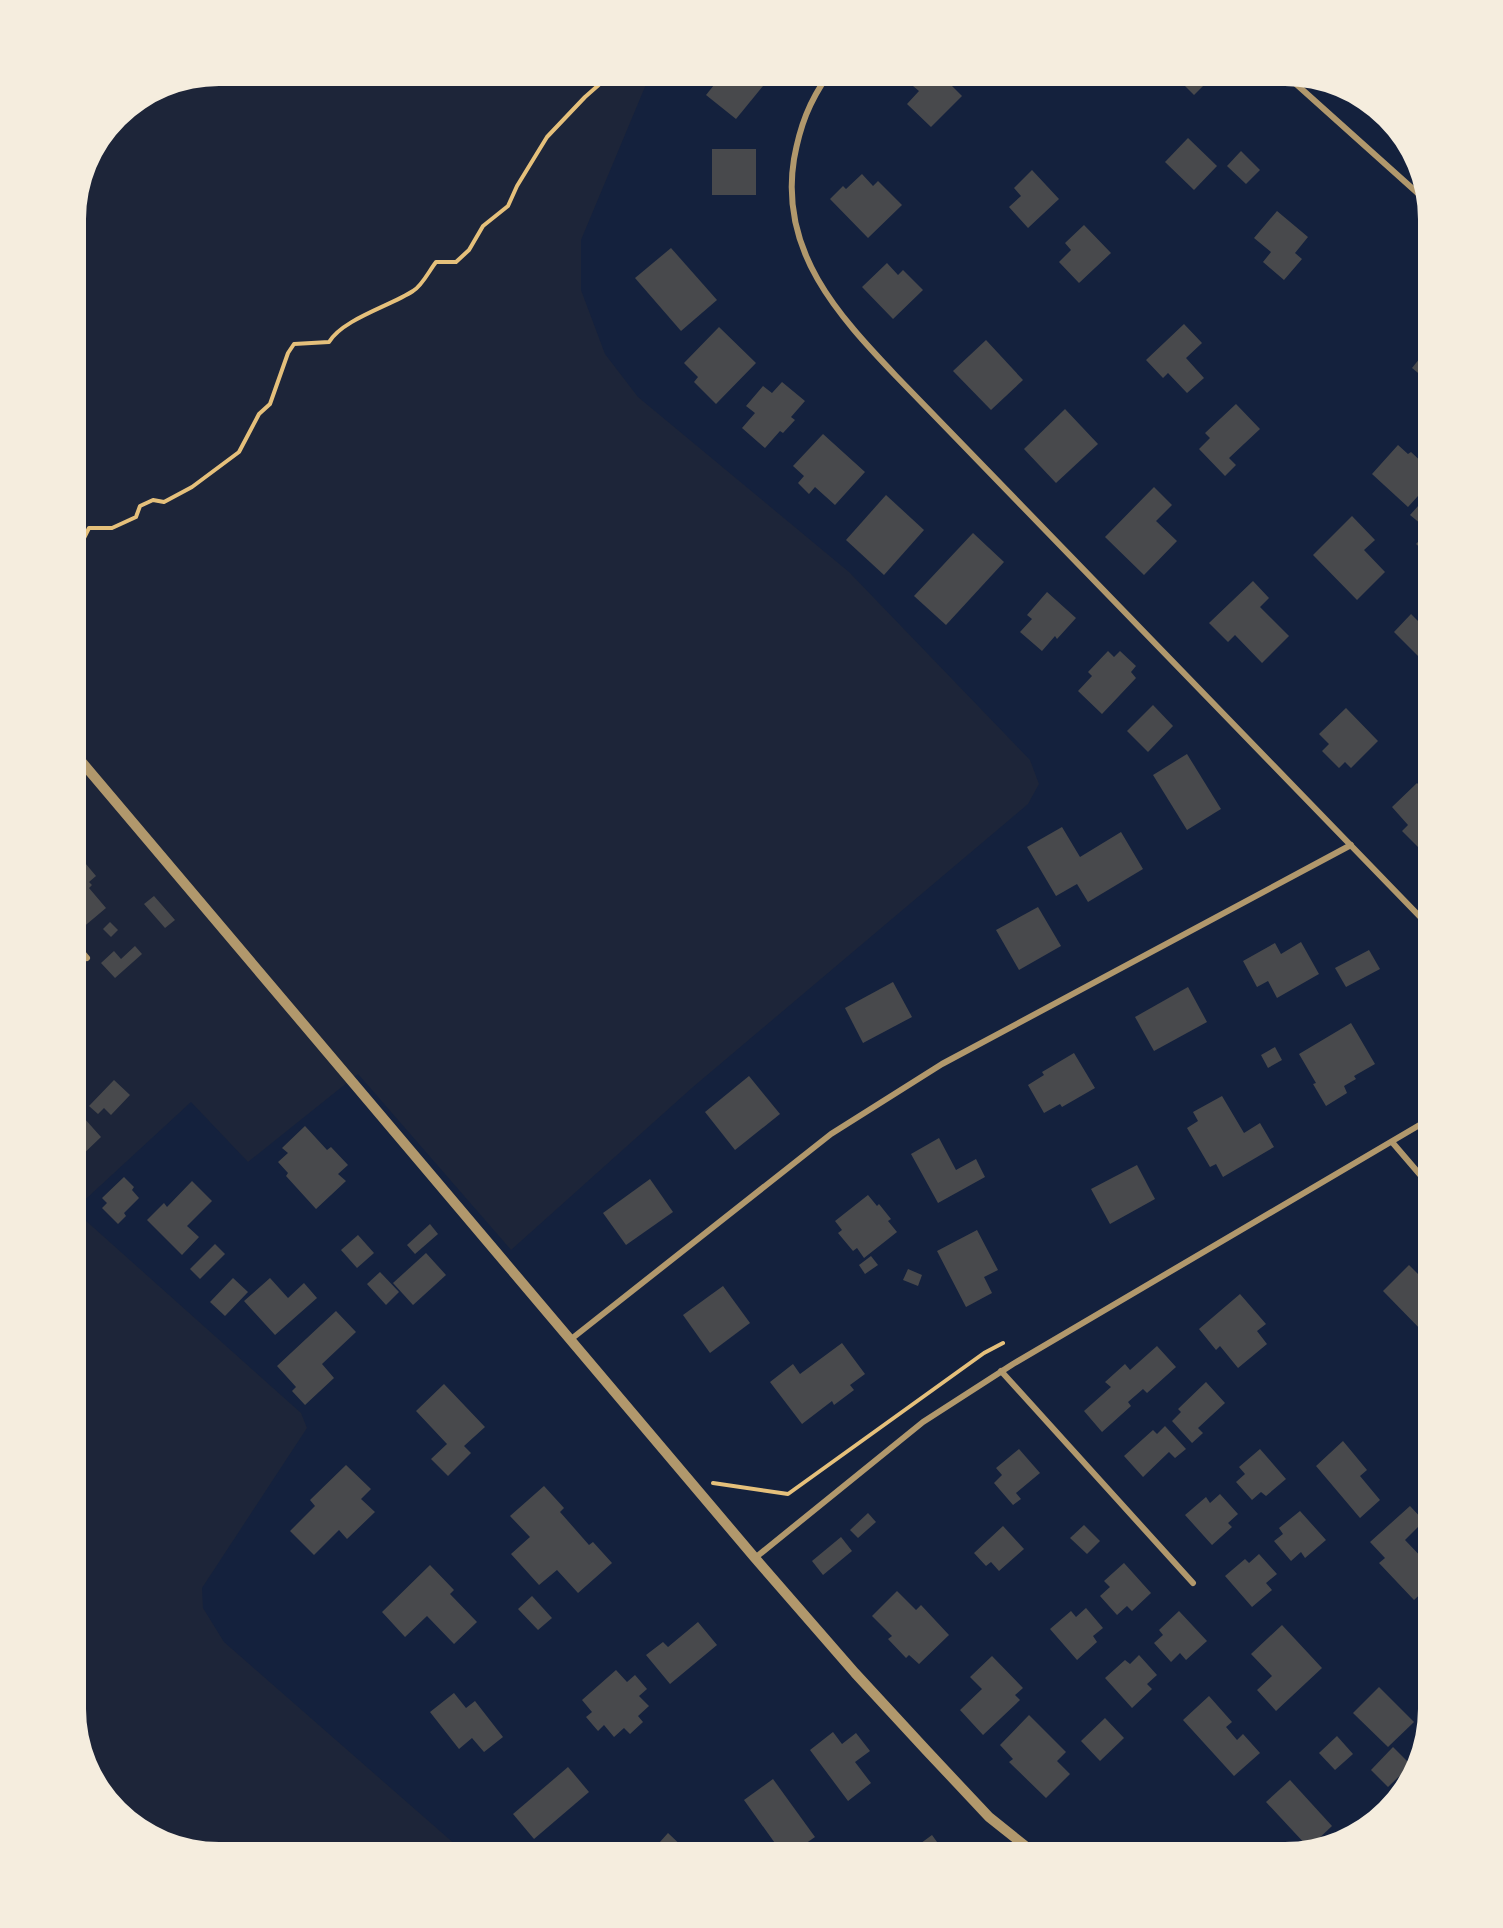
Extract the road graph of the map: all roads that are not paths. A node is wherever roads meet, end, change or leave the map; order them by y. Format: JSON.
{"nodes":[{"id":1,"x":822,"y":86,"type":"edge"},
{"id":2,"x":1299,"y":87,"type":"edge"},
{"id":3,"x":1414,"y":190,"type":"edge"},
{"id":4,"x":86,"y":767,"type":"edge"},
{"id":5,"x":1351,"y":845,"type":"junction"},
{"id":6,"x":1418,"y":915,"type":"edge"},
{"id":7,"x":1418,"y":1126,"type":"edge"},
{"id":8,"x":1392,"y":1142,"type":"junction"},
{"id":9,"x":1418,"y":1172,"type":"edge"},
{"id":10,"x":570,"y":1340,"type":"junction"},
{"id":11,"x":1001,"y":1371,"type":"junction"},
{"id":12,"x":755,"y":1558,"type":"junction"},
{"id":13,"x":1193,"y":1583,"type":"dead end"},
{"id":14,"x":1020,"y":1842,"type":"edge"}],
"edges":[{"from":1,"to":5,"type":"street"},
{"from":2,"to":3,"type":"street"},
{"from":4,"to":10,"type":"street"},
{"from":5,"to":6,"type":"street"},
{"from":5,"to":10,"type":"street"},
{"from":7,"to":8,"type":"street"},
{"from":8,"to":9,"type":"street"},
{"from":8,"to":11,"type":"street"},
{"from":10,"to":12,"type":"street"},
{"from":11,"to":12,"type":"street"},
{"from":11,"to":13,"type":"street"},
{"from":12,"to":14,"type":"street"}]}
